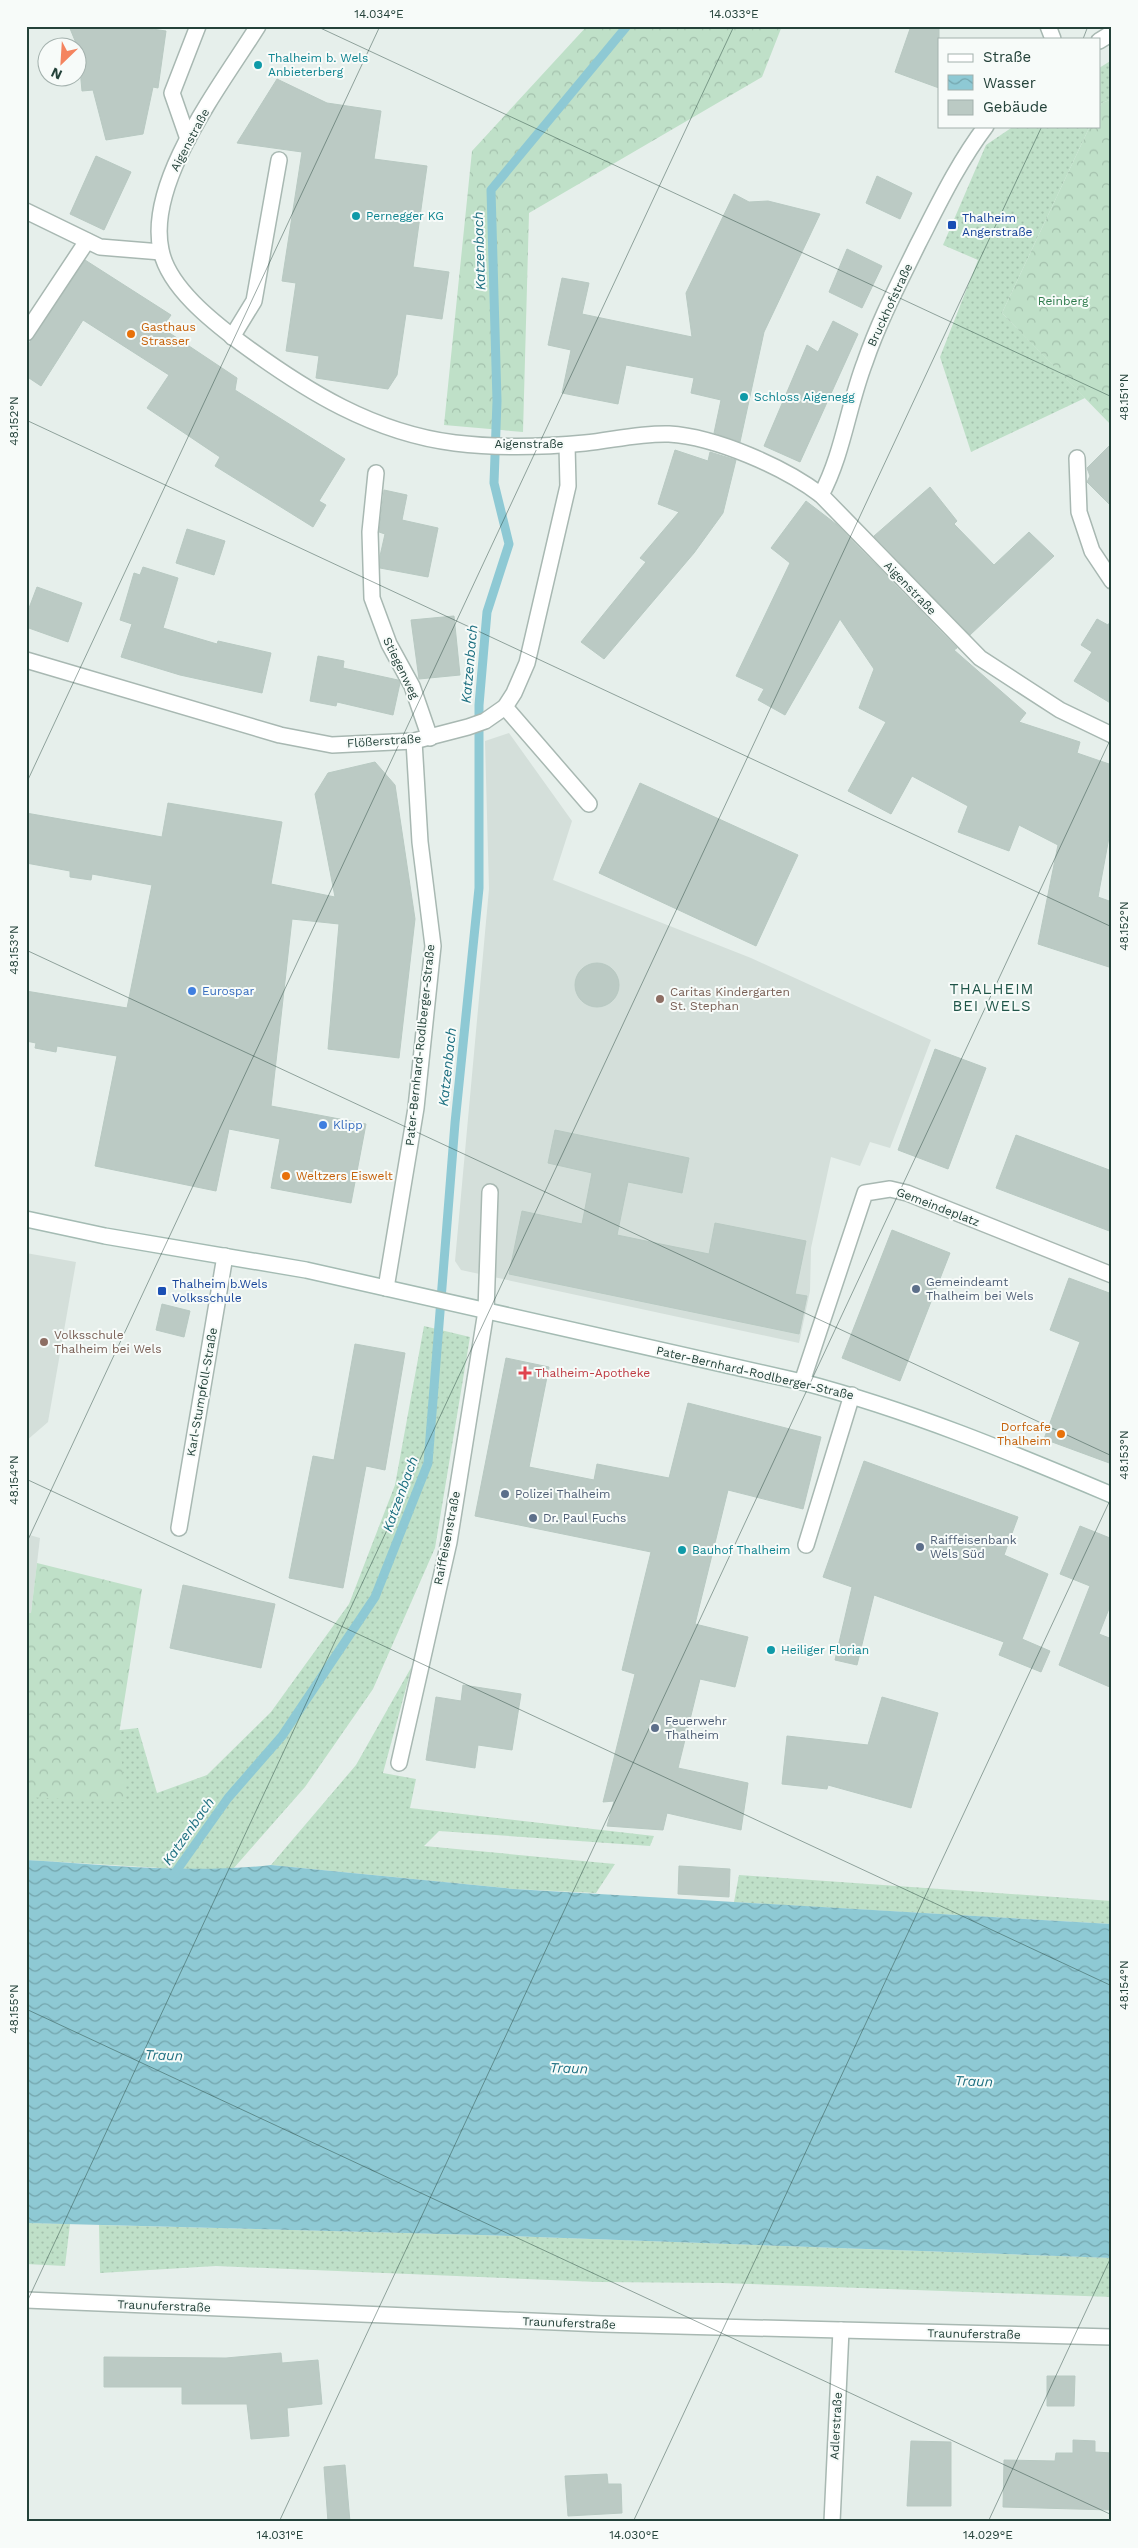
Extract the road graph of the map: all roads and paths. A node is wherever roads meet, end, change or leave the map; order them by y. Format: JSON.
{"nodes":[{"id":1,"x":198,"y":26,"type":"edge"},
{"id":2,"x":258,"y":26,"type":"edge"},
{"id":3,"x":1048,"y":26,"type":"edge"},
{"id":4,"x":1112,"y":33,"type":"edge"},
{"id":5,"x":1053,"y":38,"type":"edge"},
{"id":6,"x":1100,"y":40,"type":"edge"},
{"id":7,"x":985,"y":128,"type":"edge"},
{"id":8,"x":188,"y":139,"type":"junction"},
{"id":9,"x":279,"y":160,"type":"dead end"},
{"id":10,"x":26,"y":211,"type":"edge"},
{"id":11,"x":87,"y":241,"type":"junction"},
{"id":12,"x":161,"y":252,"type":"junction"},
{"id":13,"x":26,"y":334,"type":"edge"},
{"id":14,"x":232,"y":337,"type":"junction"},
{"id":15,"x":567,"y":445,"type":"junction"},
{"id":16,"x":1077,"y":458,"type":"dead end"},
{"id":17,"x":376,"y":473,"type":"dead end"},
{"id":18,"x":821,"y":495,"type":"junction"},
{"id":19,"x":1112,"y":581,"type":"edge"},
{"id":20,"x":26,"y":660,"type":"edge"},
{"id":21,"x":505,"y":707,"type":"junction"},
{"id":22,"x":1112,"y":735,"type":"edge"},
{"id":23,"x":430,"y":738,"type":"junction"},
{"id":24,"x":414,"y":741,"type":"junction"},
{"id":25,"x":589,"y":804,"type":"dead end"},
{"id":26,"x":490,"y":1192,"type":"dead end"},
{"id":27,"x":26,"y":1219,"type":"edge"},
{"id":28,"x":26,"y":1224,"type":"edge"},
{"id":29,"x":53,"y":1226,"type":"junction"},
{"id":30,"x":225,"y":1256,"type":"junction"},
{"id":31,"x":1112,"y":1275,"type":"edge"},
{"id":32,"x":386,"y":1288,"type":"junction"},
{"id":33,"x":486,"y":1311,"type":"junction"},
{"id":34,"x":802,"y":1382,"type":"junction"},
{"id":35,"x":852,"y":1395,"type":"junction"},
{"id":36,"x":1112,"y":1494,"type":"edge"},
{"id":37,"x":179,"y":1528,"type":"dead end"},
{"id":38,"x":806,"y":1545,"type":"dead end"},
{"id":39,"x":399,"y":1763,"type":"dead end"},
{"id":40,"x":26,"y":2300,"type":"edge"},
{"id":41,"x":841,"y":2330,"type":"junction"},
{"id":42,"x":1112,"y":2337,"type":"edge"},
{"id":43,"x":832,"y":2522,"type":"edge"}],
"edges":[{"from":1,"to":8,"type":"street"},
{"from":2,"to":8,"type":"street","name":"Aigenstraße"},
{"from":3,"to":5,"type":"street"},
{"from":4,"to":6,"type":"street"},
{"from":7,"to":18,"type":"street","name":"Bruckhofstraße"},
{"from":8,"to":12,"type":"street","name":"Aigenstraße"},
{"from":9,"to":14,"type":"street"},
{"from":10,"to":11,"type":"street"},
{"from":11,"to":12,"type":"street"},
{"from":11,"to":13,"type":"street"},
{"from":12,"to":14,"type":"street","name":"Aigenstraße"},
{"from":14,"to":15,"type":"street","name":"Aigenstraße"},
{"from":15,"to":18,"type":"street","name":"Aigenstraße"},
{"from":15,"to":21,"type":"street","name":"Flößerstraße"},
{"from":16,"to":19,"type":"street"},
{"from":17,"to":23,"type":"street","name":"Stiegenweg"},
{"from":18,"to":22,"type":"street","name":"Aigenstraße"},
{"from":20,"to":24,"type":"street","name":"Flößerstraße"},
{"from":21,"to":23,"type":"street","name":"Flößerstraße"},
{"from":21,"to":25,"type":"street"},
{"from":23,"to":24,"type":"street","name":"Flößerstraße"},
{"from":24,"to":32,"type":"street","name":"Pater-Bernhard-Rodlberger-Straße"},
{"from":26,"to":33,"type":"street","name":"Raiffeisenstraße"},
{"from":27,"to":29,"type":"street","name":"Pater-Bernhard-Rodlberger-Straße"},
{"from":28,"to":29,"type":"street","name":"Pater-Bernhard-Rodlberger-Straße"},
{"from":29,"to":30,"type":"street","name":"Pater-Bernhard-Rodlberger-Straße"},
{"from":30,"to":32,"type":"street","name":"Pater-Bernhard-Rodlberger-Straße"},
{"from":30,"to":37,"type":"street","name":"Karl-Stumpfoll-Straße"},
{"from":31,"to":34,"type":"street","name":"Gemeindeplatz"},
{"from":32,"to":33,"type":"street","name":"Pater-Bernhard-Rodlberger-Straße"},
{"from":33,"to":34,"type":"street","name":"Pater-Bernhard-Rodlberger-Straße"},
{"from":33,"to":39,"type":"street","name":"Raiffeisenstraße"},
{"from":34,"to":35,"type":"street","name":"Pater-Bernhard-Rodlberger-Straße"},
{"from":35,"to":36,"type":"street","name":"Pater-Bernhard-Rodlberger-Straße"},
{"from":35,"to":38,"type":"street"},
{"from":40,"to":41,"type":"street","name":"Traunuferstraße"},
{"from":41,"to":42,"type":"street","name":"Traunuferstraße"},
{"from":41,"to":43,"type":"street","name":"Adlerstraße"}]}
